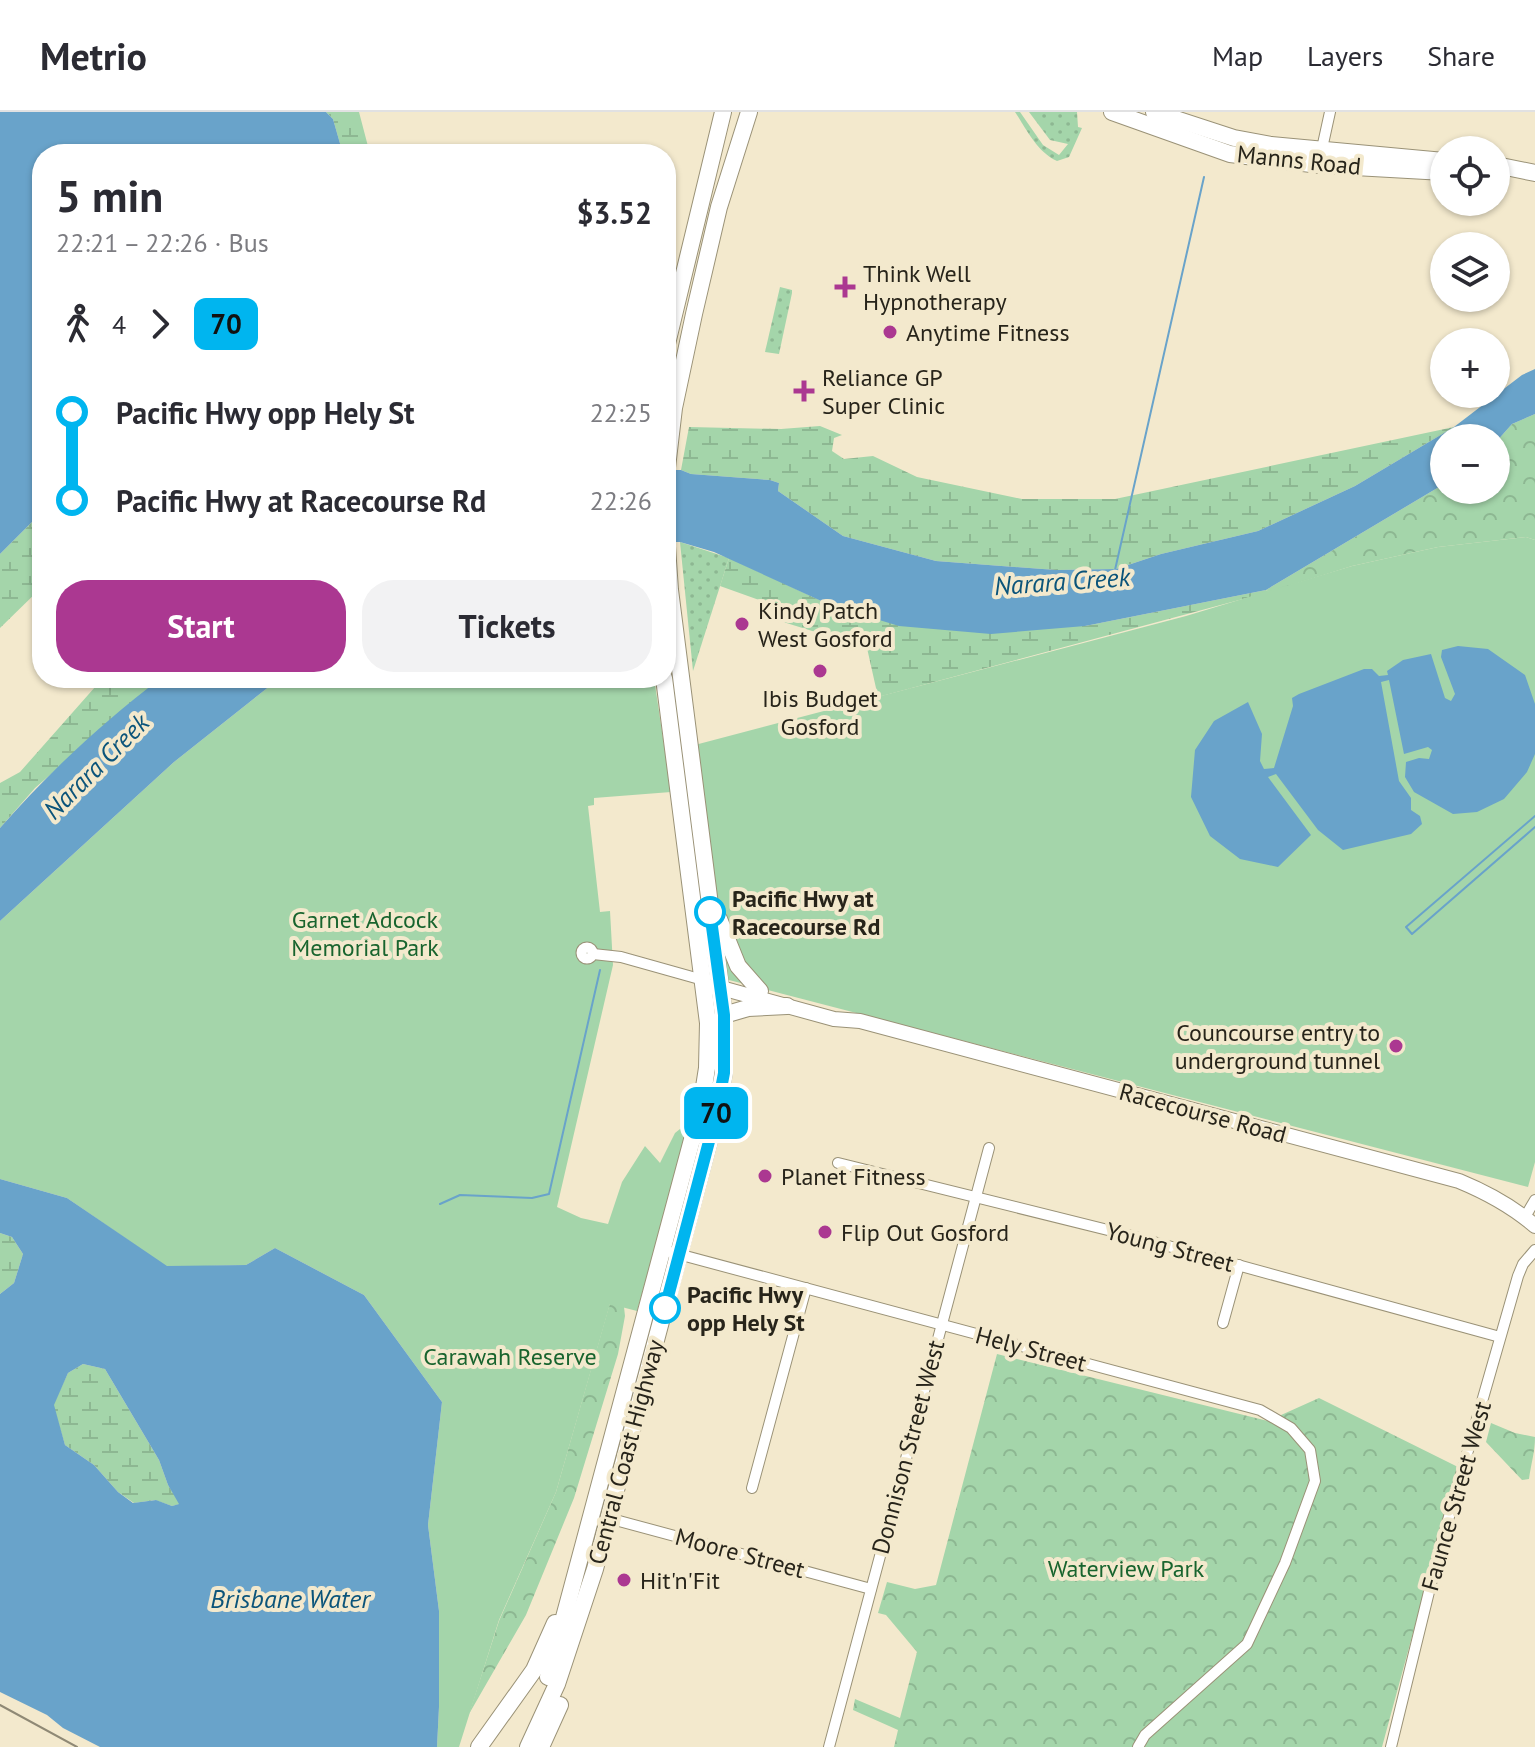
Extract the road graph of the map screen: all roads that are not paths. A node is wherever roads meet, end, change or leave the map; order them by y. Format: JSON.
{"nodes":[{"id":1,"x":723,"y":112,"type":"edge"},
{"id":2,"x":749,"y":112,"type":"edge"},
{"id":3,"x":1112,"y":112,"type":"edge"},
{"id":4,"x":1154,"y":112,"type":"edge"},
{"id":5,"x":1330,"y":112,"type":"edge"},
{"id":6,"x":1320,"y":158,"type":"junction"},
{"id":7,"x":1430,"y":161,"type":"edge"},
{"id":8,"x":1510,"y":168,"type":"edge"},
{"id":9,"x":1430,"y":170,"type":"edge"},
{"id":10,"x":1535,"y":173,"type":"edge"},
{"id":11,"x":1510,"y":174,"type":"edge"},
{"id":12,"x":676,"y":298,"type":"edge"},
{"id":13,"x":676,"y":334,"type":"edge"},
{"id":14,"x":689,"y":340,"type":"junction"},
{"id":15,"x":676,"y":399,"type":"edge"},
{"id":16,"x":676,"y":625,"type":"edge"},
{"id":17,"x":666,"y":688,"type":"edge"},
{"id":18,"x":701,"y":835,"type":"junction"},
{"id":19,"x":593,"y":954,"type":"dead end"},
{"id":20,"x":714,"y":983,"type":"junction"},
{"id":21,"x":760,"y":991,"type":"junction"},
{"id":22,"x":787,"y":1006,"type":"junction"},
{"id":23,"x":724,"y":1015,"type":"junction"},
{"id":24,"x":860,"y":1021,"type":"junction"},
{"id":25,"x":989,"y":1148,"type":"dead end"},
{"id":26,"x":838,"y":1163,"type":"dead end"},
{"id":27,"x":976,"y":1197,"type":"junction"},
{"id":28,"x":1535,"y":1200,"type":"edge"},
{"id":29,"x":1530,"y":1222,"type":"edge"},
{"id":30,"x":1535,"y":1250,"type":"edge"},
{"id":31,"x":671,"y":1252,"type":"junction"},
{"id":32,"x":1239,"y":1265,"type":"junction"},
{"id":33,"x":806,"y":1288,"type":"junction"},
{"id":34,"x":1223,"y":1323,"type":"dead end"},
{"id":35,"x":940,"y":1325,"type":"junction"},
{"id":36,"x":1500,"y":1337,"type":"junction"},
{"id":37,"x":752,"y":1488,"type":"dead end"},
{"id":38,"x":595,"y":1502,"type":"junction"},
{"id":39,"x":608,"y":1518,"type":"junction"},
{"id":40,"x":595,"y":1569,"type":"junction"},
{"id":41,"x":871,"y":1589,"type":"junction"},
{"id":42,"x":479,"y":1747,"type":"edge"},
{"id":43,"x":516,"y":1747,"type":"edge"},
{"id":44,"x":528,"y":1747,"type":"edge"},
{"id":45,"x":541,"y":1747,"type":"edge"},
{"id":46,"x":829,"y":1747,"type":"edge"},
{"id":47,"x":1138,"y":1747,"type":"edge"},
{"id":48,"x":1391,"y":1747,"type":"edge"}],
"edges":[{"from":1,"to":12,"type":"main road"},
{"from":2,"to":14,"type":"main road"},
{"from":3,"to":6,"type":"main road","name":"Manns Road"},
{"from":4,"to":6,"type":"main road","name":"Manns Road"},
{"from":5,"to":6,"type":"street"},
{"from":6,"to":7,"type":"main road","name":"Manns Road"},
{"from":6,"to":9,"type":"main road","name":"Manns Road"},
{"from":8,"to":10,"type":"main road"},
{"from":10,"to":11,"type":"main road"},
{"from":13,"to":14,"type":"street"},
{"from":14,"to":15,"type":"main road"},
{"from":16,"to":18,"type":"main road","name":"Central Coast Highway"},
{"from":17,"to":20,"type":"main road","name":"Central Coast Highway"},
{"from":18,"to":20,"type":"main road","name":"Central Coast Highway"},
{"from":18,"to":21,"type":"main road"},
{"from":19,"to":20,"type":"street"},
{"from":20,"to":21,"type":"main road","name":"Racecourse Road"},
{"from":20,"to":22,"type":"main road","name":"Racecourse Road"},
{"from":20,"to":23,"type":"main road","name":"Central Coast Highway"},
{"from":20,"to":31,"type":"main road","name":"Central Coast Highway"},
{"from":21,"to":24,"type":"main road","name":"Racecourse Road"},
{"from":22,"to":23,"type":"main road"},
{"from":22,"to":24,"type":"main road","name":"Racecourse Road"},
{"from":23,"to":31,"type":"main road","name":"Central Coast Highway"},
{"from":24,"to":29,"type":"main road","name":"Racecourse Road"},
{"from":25,"to":27,"type":"street","name":"Donnison Street West"},
{"from":26,"to":27,"type":"street","name":"Young Street"},
{"from":27,"to":32,"type":"street","name":"Young Street"},
{"from":27,"to":35,"type":"street","name":"Donnison Street West"},
{"from":28,"to":29,"type":"street"},
{"from":30,"to":36,"type":"street","name":"Faunce Street West"},
{"from":31,"to":33,"type":"street","name":"Hely Street"},
{"from":31,"to":38,"type":"main road","name":"Central Coast Highway"},
{"from":31,"to":39,"type":"main road","name":"Central Coast Highway"},
{"from":32,"to":34,"type":"street"},
{"from":32,"to":36,"type":"street","name":"Young Street"},
{"from":33,"to":35,"type":"street","name":"Hely Street"},
{"from":33,"to":37,"type":"street"},
{"from":35,"to":41,"type":"street","name":"Donnison Street West"},
{"from":35,"to":47,"type":"street","name":"Hely Street"},
{"from":36,"to":48,"type":"street","name":"Faunce Street West"},
{"from":38,"to":42,"type":"main road"},
{"from":38,"to":43,"type":"main road","name":"Central Coast Highway"},
{"from":39,"to":40,"type":"main road","name":"Central Coast Highway"},
{"from":39,"to":41,"type":"street","name":"Moore Street"},
{"from":40,"to":44,"type":"main road","name":"Central Coast Highway"},
{"from":40,"to":45,"type":"main road"},
{"from":41,"to":46,"type":"street","name":"Donnison Street West"}]}
